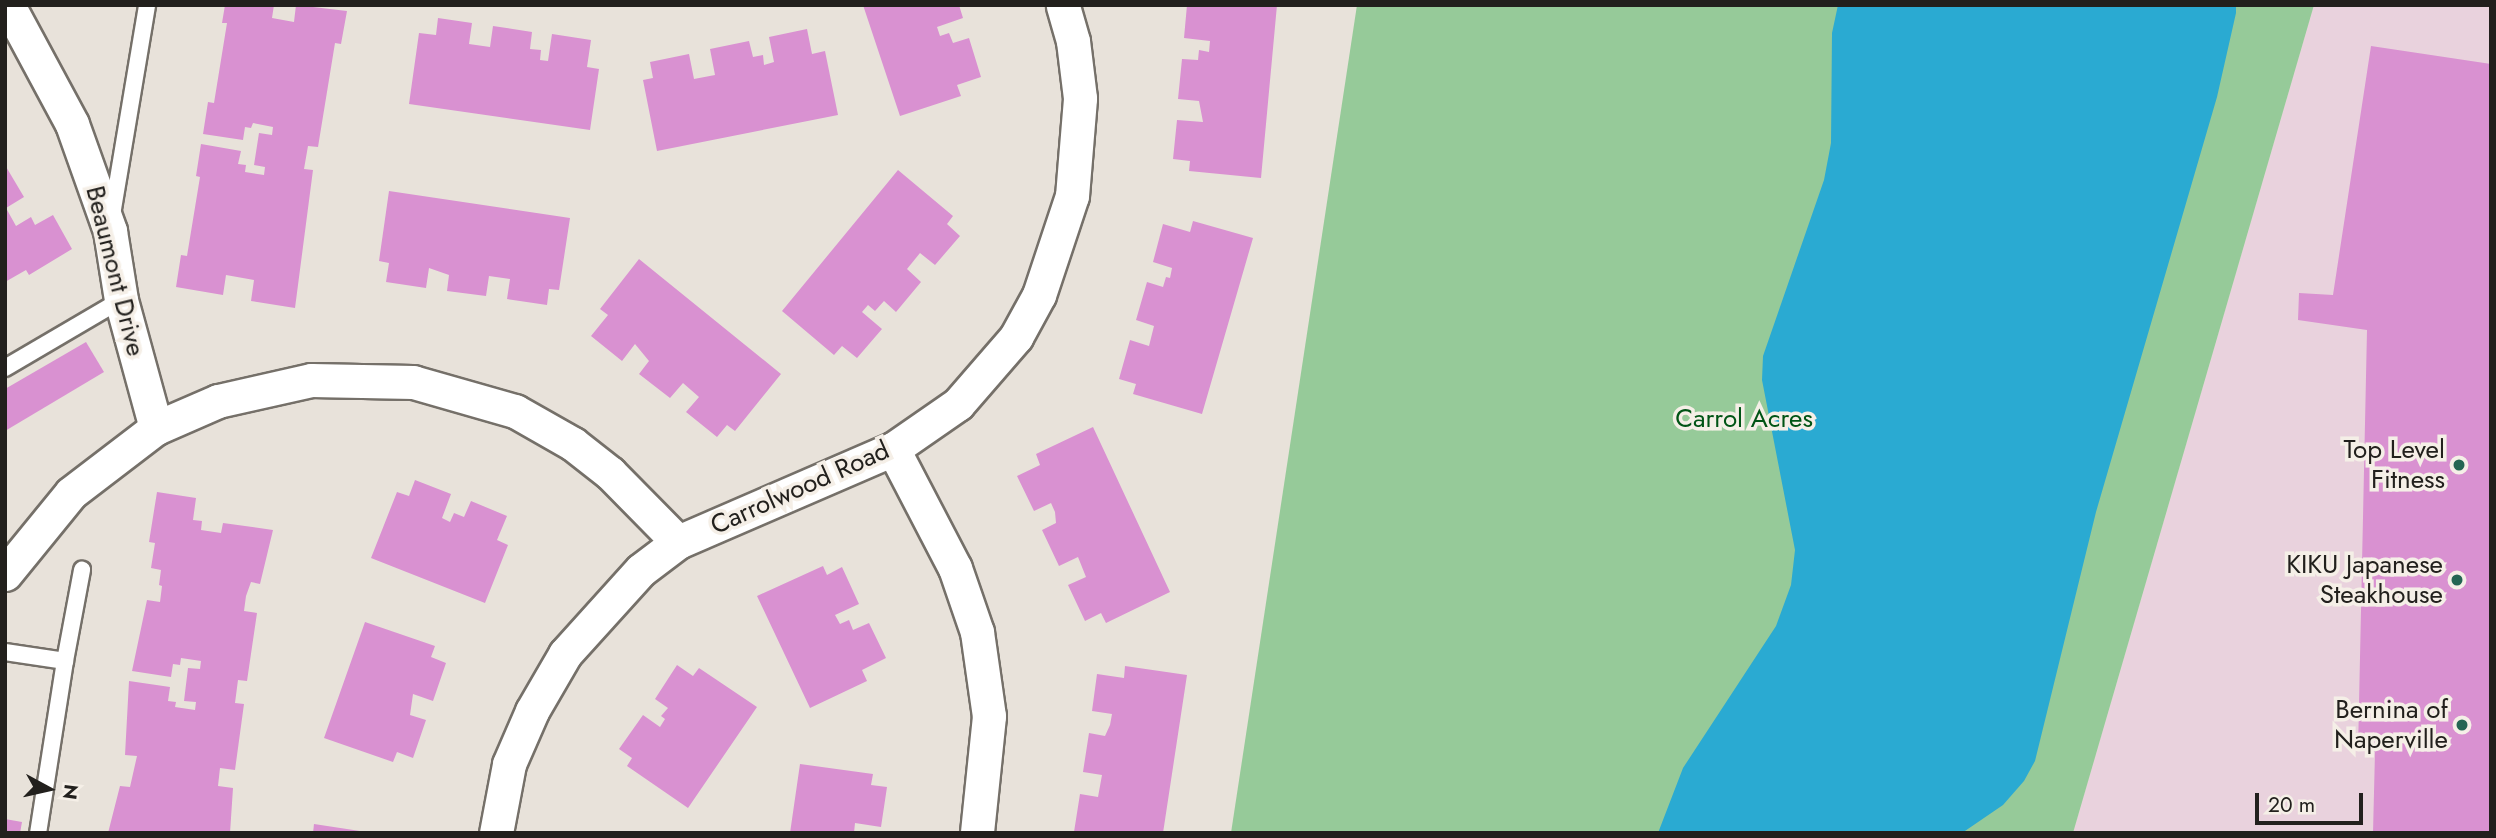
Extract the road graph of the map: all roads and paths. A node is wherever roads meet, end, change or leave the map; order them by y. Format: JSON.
{"nodes":[{"id":1,"x":9,"y":5,"type":"edge"},
{"id":2,"x":147,"y":5,"type":"edge"},
{"id":3,"x":1063,"y":5,"type":"edge"},
{"id":4,"x":110,"y":231,"type":"junction"},
{"id":5,"x":121,"y":300,"type":"junction"},
{"id":6,"x":5,"y":368,"type":"edge"},
{"id":7,"x":156,"y":428,"type":"junction"},
{"id":8,"x":893,"y":449,"type":"junction"},
{"id":9,"x":678,"y":542,"type":"junction"},
{"id":10,"x":82,"y":570,"type":"dead end"},
{"id":11,"x":5,"y":574,"type":"edge"},
{"id":12,"x":5,"y":652,"type":"edge"},
{"id":13,"x":65,"y":661,"type":"junction"},
{"id":14,"x":38,"y":833,"type":"edge"},
{"id":15,"x":496,"y":833,"type":"edge"},
{"id":16,"x":977,"y":833,"type":"edge"}],
"edges":[{"from":1,"to":4,"type":"street","name":"Beaumont Drive"},
{"from":2,"to":4,"type":"lane"},
{"from":3,"to":8,"type":"street","name":"Carrolwood Road"},
{"from":4,"to":5,"type":"street","name":"Beaumont Drive"},
{"from":5,"to":6,"type":"lane"},
{"from":5,"to":7,"type":"street","name":"Beaumont Drive"},
{"from":7,"to":9,"type":"street"},
{"from":7,"to":11,"type":"street"},
{"from":8,"to":9,"type":"street","name":"Carrolwood Road"},
{"from":8,"to":16,"type":"street"},
{"from":9,"to":15,"type":"street","name":"Carrolwood Road"},
{"from":10,"to":13,"type":"lane"},
{"from":12,"to":13,"type":"lane"},
{"from":13,"to":14,"type":"lane"}]}
